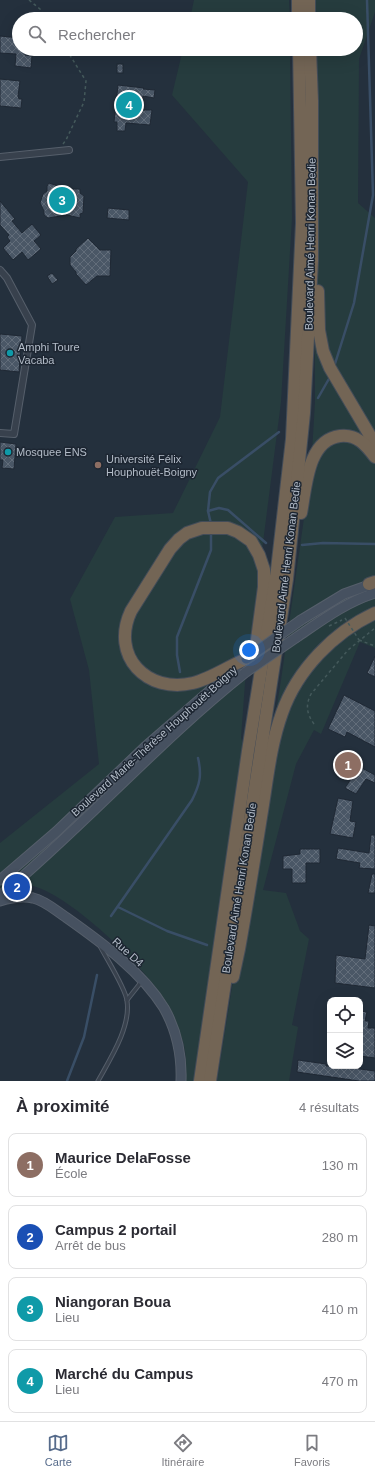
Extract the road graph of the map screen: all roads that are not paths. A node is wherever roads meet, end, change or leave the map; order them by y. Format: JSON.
{"nodes":[{"id":1,"x":298,"y":0,"type":"edge"},
{"id":2,"x":309,"y":0,"type":"edge"},
{"id":3,"x":298,"y":12,"type":"edge"},
{"id":4,"x":309,"y":12,"type":"edge"},
{"id":5,"x":299,"y":56,"type":"edge"},
{"id":6,"x":310,"y":56,"type":"edge"},
{"id":7,"x":69,"y":150,"type":"dead end"},
{"id":8,"x":0,"y":157,"type":"edge"},
{"id":9,"x":312,"y":261,"type":"junction"},
{"id":10,"x":0,"y":270,"type":"edge"},
{"id":11,"x":299,"y":414,"type":"junction"},
{"id":12,"x":0,"y":433,"type":"edge"},
{"id":13,"x":375,"y":444,"type":"edge"},
{"id":14,"x":375,"y":457,"type":"edge"},
{"id":15,"x":287,"y":579,"type":"junction"},
{"id":16,"x":374,"y":586,"type":"edge"},
{"id":17,"x":375,"y":613,"type":"edge"},
{"id":18,"x":246,"y":659,"type":"junction"},
{"id":19,"x":248,"y":751,"type":"junction"},
{"id":20,"x":0,"y":880,"type":"edge"},
{"id":21,"x":0,"y":896,"type":"edge"},
{"id":22,"x":0,"y":901,"type":"edge"},
{"id":23,"x":96,"y":939,"type":"junction"},
{"id":24,"x":142,"y":981,"type":"junction"},
{"id":25,"x":128,"y":1000,"type":"junction"},
{"id":26,"x":215,"y":1050,"type":"junction"},
{"id":27,"x":98,"y":1081,"type":"edge"},
{"id":28,"x":181,"y":1081,"type":"edge"},
{"id":29,"x":200,"y":1081,"type":"edge"},
{"id":30,"x":210,"y":1081,"type":"edge"}],
"edges":[{"from":1,"to":3,"type":"highway"},
{"from":2,"to":4,"type":"highway"},
{"from":5,"to":11,"type":"highway","name":"Boulevard Aimé Henri Konan Bedie"},
{"from":6,"to":9,"type":"highway","name":"Boulevard Aimé Henri Konan Bedie"},
{"from":7,"to":8,"type":"street"},
{"from":9,"to":11,"type":"highway","name":"Boulevard Aimé Henri Konan Bedie"},
{"from":9,"to":13,"type":"highway"},
{"from":10,"to":12,"type":"street"},
{"from":11,"to":15,"type":"highway","name":"Boulevard Aimé Henri Konan Bedie"},
{"from":11,"to":19,"type":"highway","name":"Boulevard Aimé Henri Konan Bedie"},
{"from":14,"to":15,"type":"highway"},
{"from":15,"to":26,"type":"highway","name":"Boulevard Aimé Henri Konan Bedie"},
{"from":16,"to":18,"type":"main road","name":"Boulevard Marie-Thérèse Houphouët-Boigny","bridge":true},
{"from":16,"to":21,"type":"main road","name":"Boulevard Marie-Thérèse Houphouët-Boigny","bridge":true},
{"from":17,"to":26,"type":"highway"},
{"from":18,"to":19,"type":"highway"},
{"from":18,"to":20,"type":"main road","name":"Boulevard Marie-Thérèse Houphouët-Boigny"},
{"from":19,"to":29,"type":"highway","name":"Boulevard Aimé Henri Konan Bedie"},
{"from":22,"to":23,"type":"main road","name":"Rue D4"},
{"from":23,"to":24,"type":"main road","name":"Rue D4"},
{"from":23,"to":25,"type":"lane"},
{"from":24,"to":25,"type":"lane"},
{"from":24,"to":28,"type":"main road","name":"Rue D4"},
{"from":25,"to":27,"type":"lane"},
{"from":26,"to":30,"type":"highway","name":"Boulevard Aimé Henri Konan Bedie"}]}
